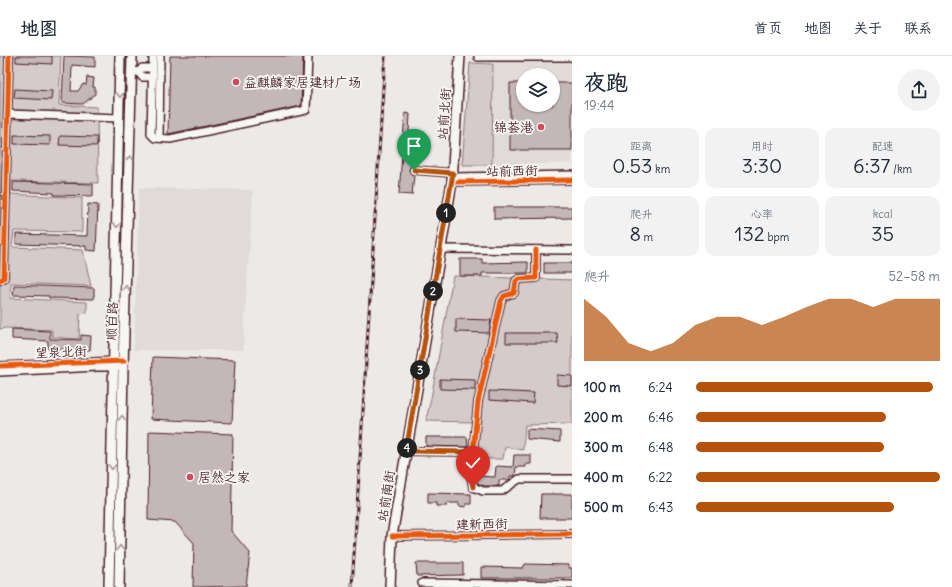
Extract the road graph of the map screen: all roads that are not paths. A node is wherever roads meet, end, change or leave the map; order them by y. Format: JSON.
{"nodes":[{"id":1,"x":9,"y":56,"type":"edge"},
{"id":2,"x":120,"y":56,"type":"edge"},
{"id":3,"x":132,"y":56,"type":"edge"},
{"id":4,"x":153,"y":56,"type":"edge"},
{"id":5,"x":160,"y":56,"type":"edge"},
{"id":6,"x":308,"y":56,"type":"edge"},
{"id":7,"x":460,"y":56,"type":"edge"},
{"id":8,"x":478,"y":57,"type":"dead end"},
{"id":9,"x":572,"y":57,"type":"edge"},
{"id":10,"x":152,"y":68,"type":"junction"},
{"id":11,"x":136,"y":72,"type":"junction"},
{"id":12,"x":152,"y":77,"type":"junction"},
{"id":13,"x":8,"y":114,"type":"junction"},
{"id":14,"x":119,"y":118,"type":"junction"},
{"id":15,"x":159,"y":138,"type":"junction"},
{"id":16,"x":414,"y":170,"type":"dead end"},
{"id":17,"x":572,"y":175,"type":"edge"},
{"id":18,"x":452,"y":177,"type":"junction"},
{"id":19,"x":572,"y":180,"type":"edge"},
{"id":20,"x":440,"y":249,"type":"junction"},
{"id":21,"x":536,"y":250,"type":"junction"},
{"id":22,"x":572,"y":250,"type":"edge"},
{"id":23,"x":0,"y":280,"type":"edge"},
{"id":24,"x":119,"y":364,"type":"junction"},
{"id":25,"x":0,"y":366,"type":"edge"},
{"id":26,"x":0,"y":372,"type":"edge"},
{"id":27,"x":406,"y":451,"type":"junction"},
{"id":28,"x":473,"y":452,"type":"junction"},
{"id":29,"x":572,"y":479,"type":"edge"},
{"id":30,"x":572,"y":534,"type":"edge"},
{"id":31,"x":392,"y":536,"type":"junction"},
{"id":32,"x":422,"y":583,"type":"dead end"},
{"id":33,"x":473,"y":585,"type":"edge"},
{"id":34,"x":572,"y":585,"type":"edge"},
{"id":35,"x":109,"y":587,"type":"edge"},
{"id":36,"x":119,"y":587,"type":"edge"},
{"id":37,"x":390,"y":587,"type":"edge"}],
"edges":[{"from":1,"to":13,"type":"street"},
{"from":2,"to":14,"type":"main road","name":"顺白路","one_way":true},
{"from":3,"to":11,"type":"main road","name":"顺白路"},
{"from":4,"to":10,"type":"street"},
{"from":5,"to":15,"type":"street"},
{"from":6,"to":15,"type":"street"},
{"from":7,"to":18,"type":"main road","name":"站前北街"},
{"from":8,"to":9,"type":"street"},
{"from":10,"to":11,"type":"street"},
{"from":10,"to":12,"type":"street"},
{"from":11,"to":12,"type":"street"},
{"from":24,"to":11,"type":"main road","name":"顺白路","one_way":true},
{"from":12,"to":15,"type":"street"},
{"from":13,"to":14,"type":"street"},
{"from":13,"to":23,"type":"street"},
{"from":14,"to":24,"type":"main road","name":"顺白路","one_way":true},
{"from":16,"to":18,"type":"street"},
{"from":17,"to":18,"type":"street","name":"站前西街"},
{"from":18,"to":19,"type":"street","name":"站前西街"},
{"from":18,"to":20,"type":"main road","name":"站前南街"},
{"from":20,"to":21,"type":"street"},
{"from":20,"to":27,"type":"main road","name":"站前南街"},
{"from":21,"to":22,"type":"street"},
{"from":21,"to":28,"type":"street"},
{"from":24,"to":25,"type":"street","name":"望泉北街"},
{"from":24,"to":26,"type":"street","name":"望泉北街"},
{"from":24,"to":35,"type":"main road","name":"顺白路","one_way":true},
{"from":36,"to":24,"type":"main road","name":"顺白路","one_way":true},
{"from":27,"to":28,"type":"street"},
{"from":27,"to":31,"type":"main road","name":"站前南街"},
{"from":28,"to":29,"type":"street"},
{"from":30,"to":31,"type":"street","name":"建新西街"},
{"from":31,"to":37,"type":"main road","name":"站前南街"},
{"from":32,"to":33,"type":"street"},
{"from":33,"to":34,"type":"street"}]}
